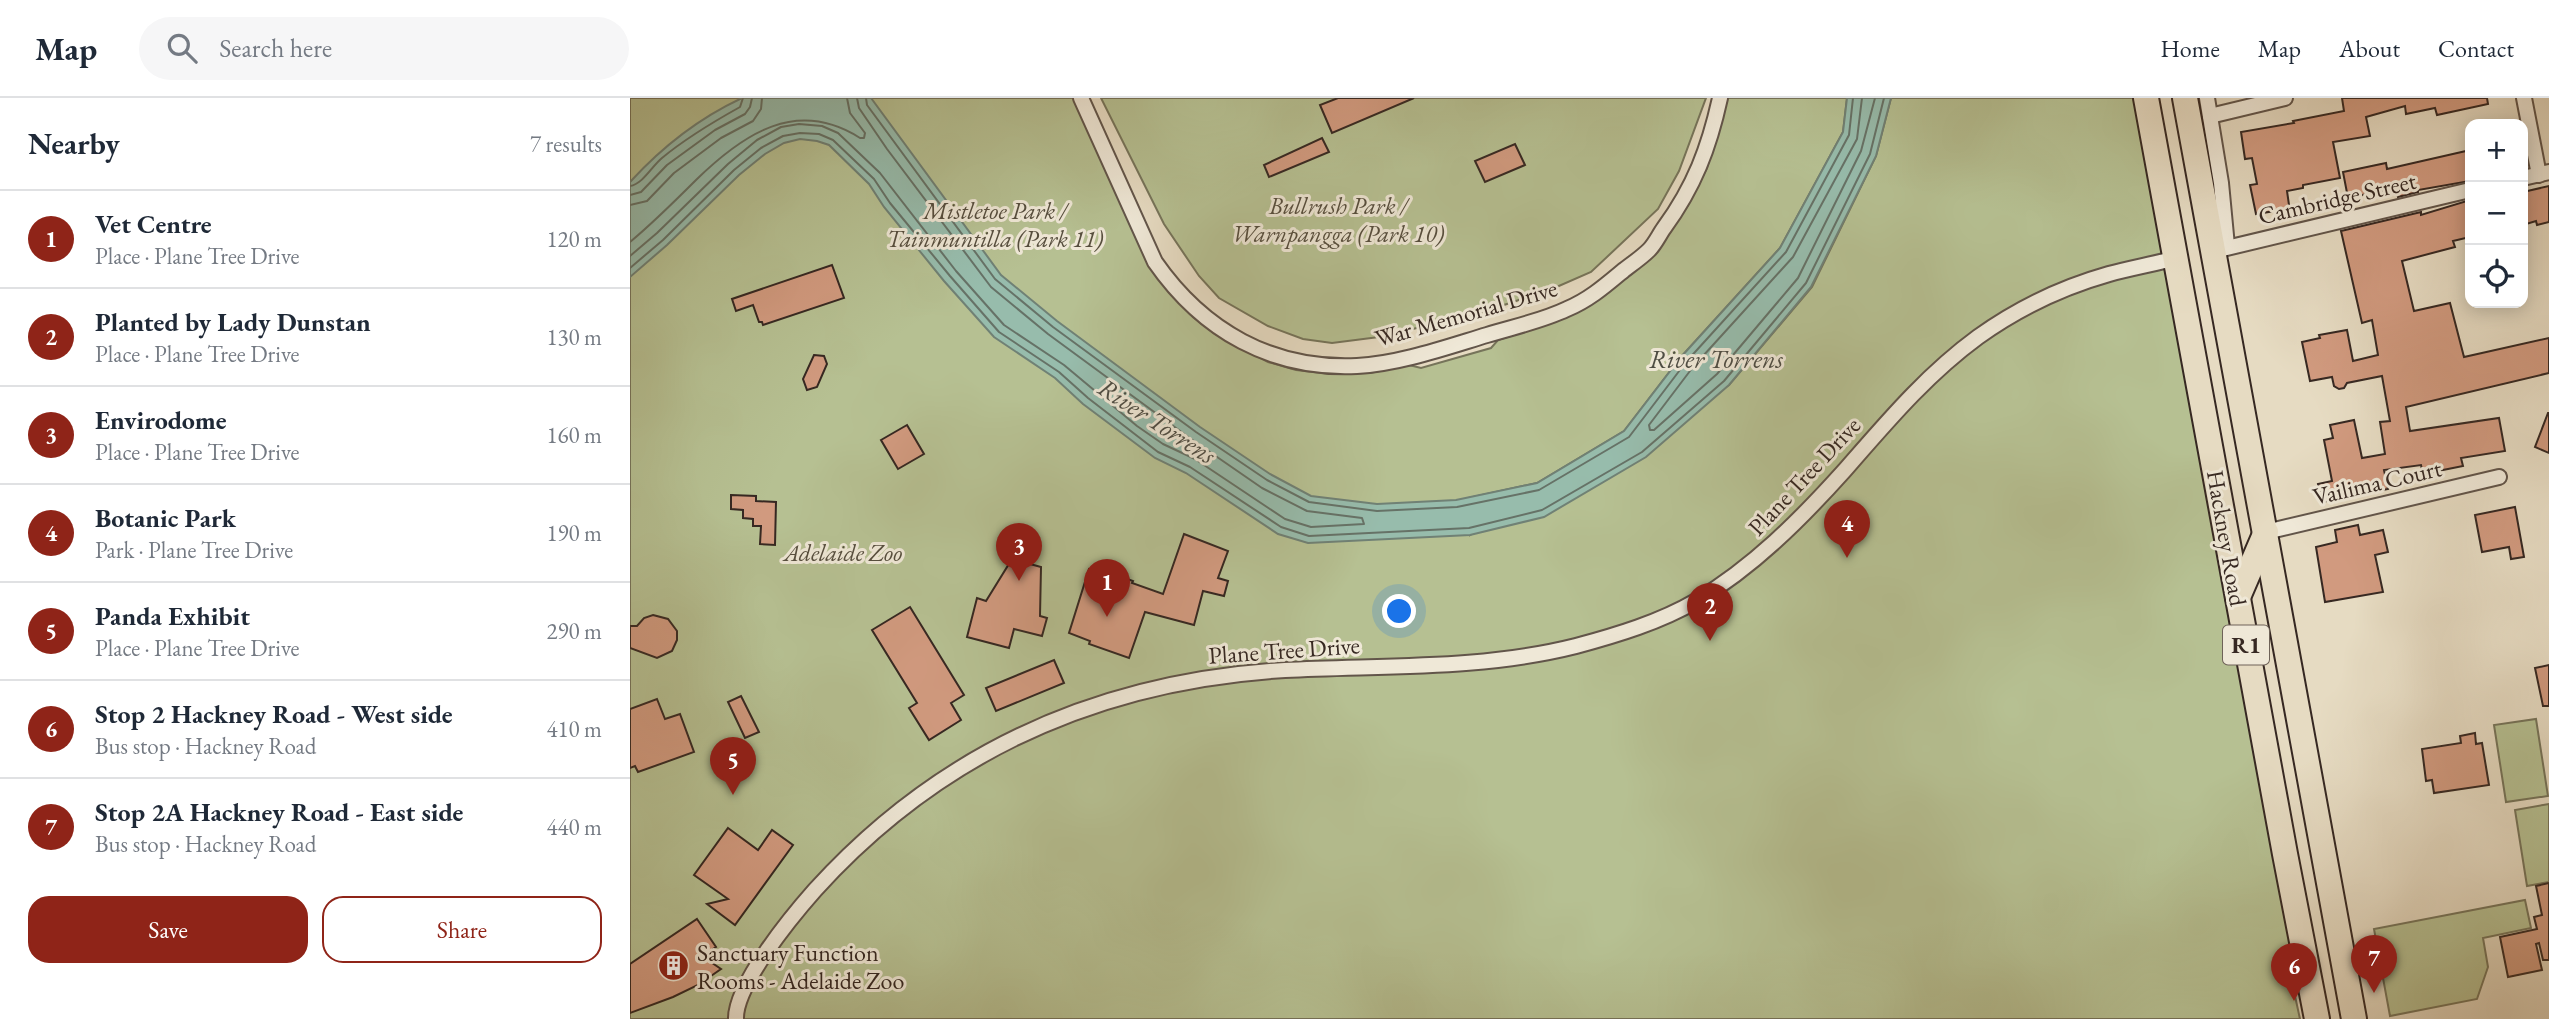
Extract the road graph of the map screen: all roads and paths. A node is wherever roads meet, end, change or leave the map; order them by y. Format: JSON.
{"nodes":[{"id":1,"x":1081,"y":98,"type":"edge"},
{"id":2,"x":1720,"y":98,"type":"edge"},
{"id":3,"x":2146,"y":98,"type":"edge"},
{"id":4,"x":2185,"y":98,"type":"edge"},
{"id":5,"x":2207,"y":98,"type":"edge"},
{"id":6,"x":2285,"y":98,"type":"edge"},
{"id":7,"x":2524,"y":98,"type":"edge"},
{"id":8,"x":2210,"y":116,"type":"junction"},
{"id":9,"x":2544,"y":174,"type":"edge"},
{"id":10,"x":2465,"y":192,"type":"edge"},
{"id":11,"x":2221,"y":249,"type":"junction"},
{"id":12,"x":2176,"y":258,"type":"junction"},
{"id":13,"x":2499,"y":477,"type":"dead end"},
{"id":14,"x":2266,"y":532,"type":"junction"},
{"id":15,"x":2238,"y":597,"type":"junction"},
{"id":16,"x":736,"y":1019,"type":"edge"},
{"id":17,"x":2317,"y":1019,"type":"edge"},
{"id":18,"x":2354,"y":1019,"type":"edge"}],
"edges":[{"from":1,"to":2,"type":"street","name":"War Memorial Drive"},
{"from":3,"to":12,"type":"highway","name":"Hackney Road","number":"R1"},
{"from":4,"to":11,"type":"highway","name":"Hackney Road","number":"R1"},
{"from":5,"to":8,"type":"street","name":"Hackney Road"},
{"from":6,"to":8,"type":"street"},
{"from":7,"to":9,"type":"street"},
{"from":8,"to":11,"type":"street","name":"Hackney Road"},
{"from":10,"to":11,"type":"street","name":"Cambridge Street"},
{"from":11,"to":14,"type":"highway","name":"Hackney Road","number":"R1"},
{"from":12,"to":15,"type":"highway","name":"Hackney Road","number":"R1"},
{"from":12,"to":16,"type":"street","name":"Plane Tree Drive"},
{"from":13,"to":14,"type":"street","name":"Vailima Court"},
{"from":14,"to":15,"type":"highway"},
{"from":14,"to":18,"type":"highway","name":"Hackney Road","number":"R1"},
{"from":15,"to":17,"type":"highway","name":"Hackney Road","number":"R1"}]}
